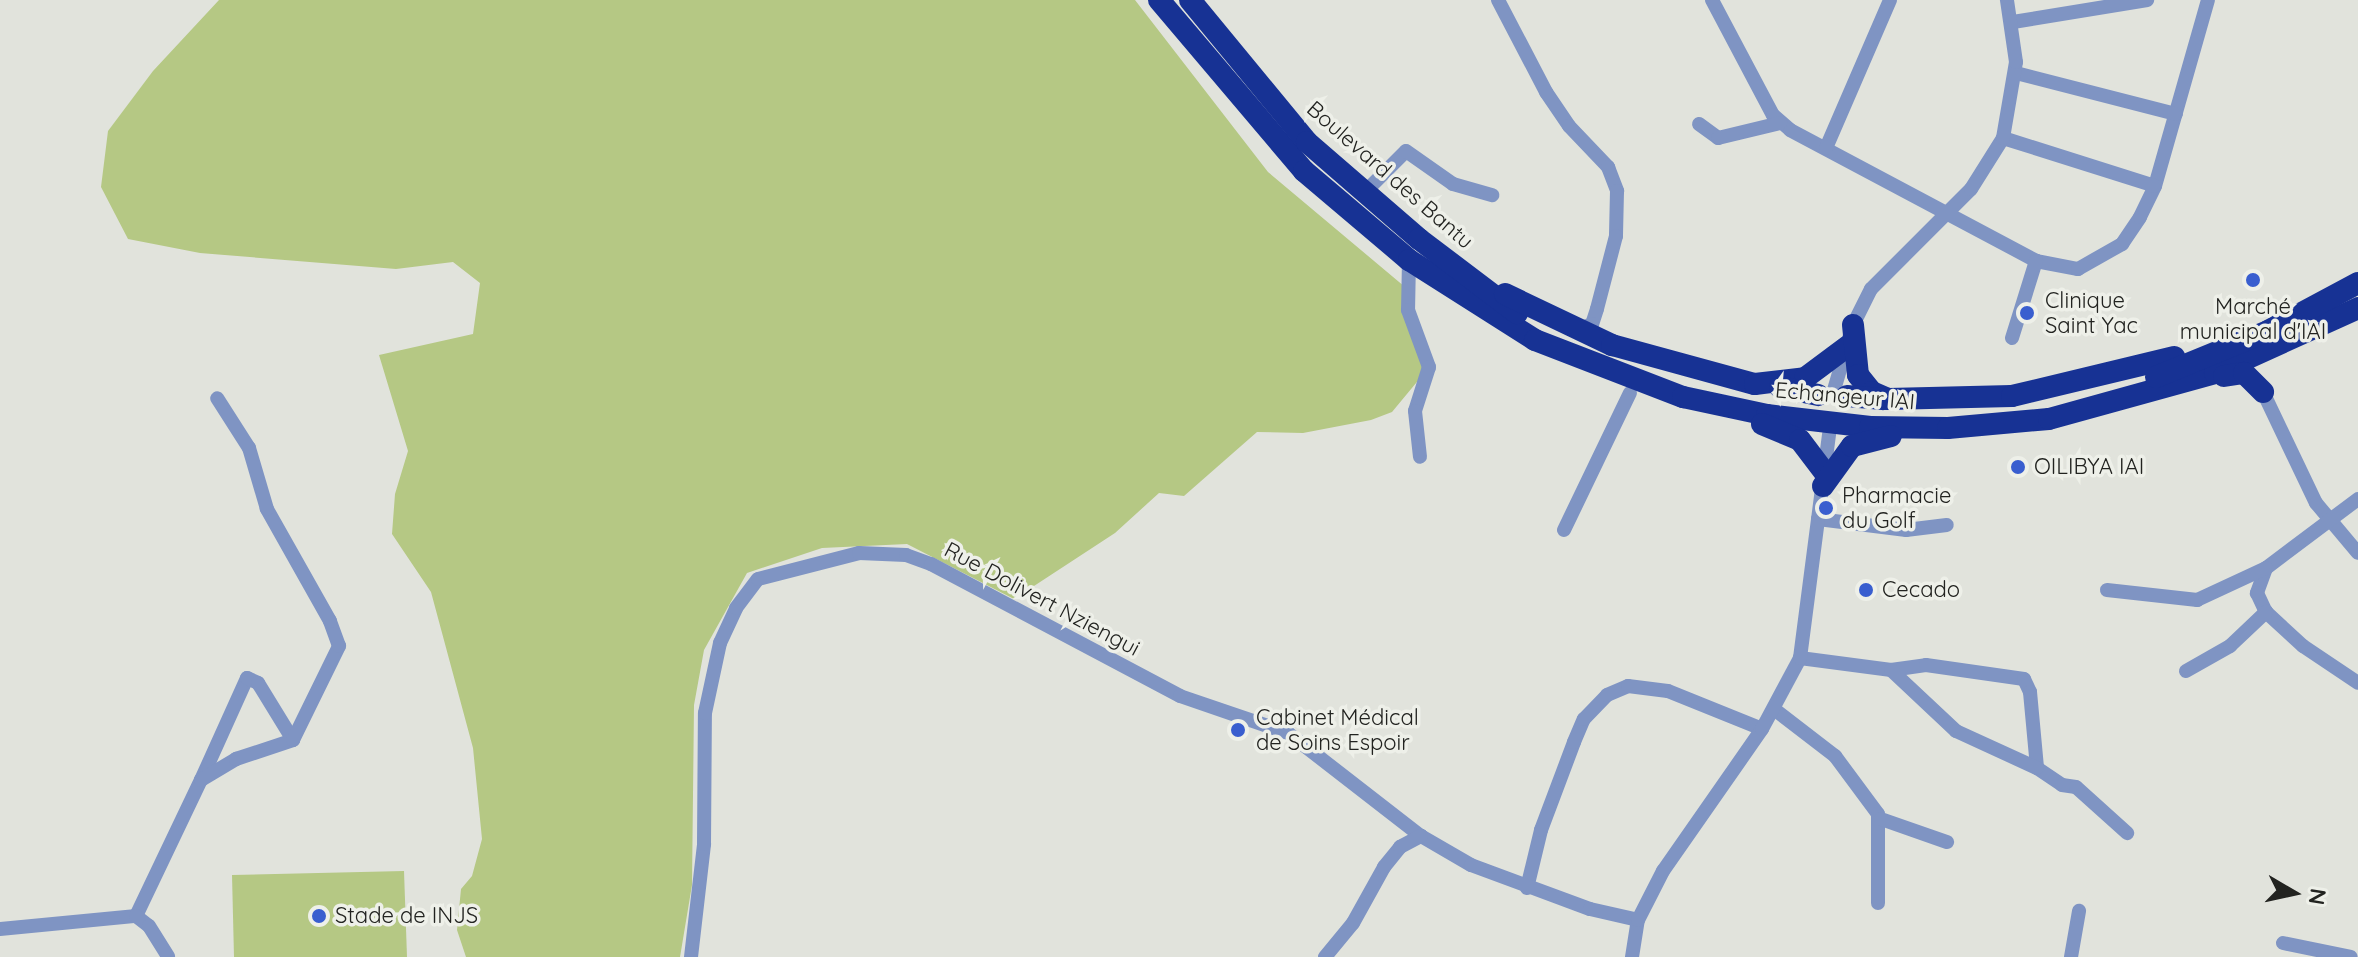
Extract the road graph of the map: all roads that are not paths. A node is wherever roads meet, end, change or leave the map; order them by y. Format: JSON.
{"nodes":[{"id":1,"x":1159,"y":0,"type":"edge"},
{"id":2,"x":1190,"y":0,"type":"edge"},
{"id":3,"x":1498,"y":0,"type":"edge"},
{"id":4,"x":1712,"y":0,"type":"edge"},
{"id":5,"x":1890,"y":0,"type":"edge"},
{"id":6,"x":2007,"y":0,"type":"edge"},
{"id":7,"x":2147,"y":0,"type":"edge"},
{"id":8,"x":2206,"y":1,"type":"edge"},
{"id":9,"x":2013,"y":22,"type":"junction"},
{"id":10,"x":2016,"y":73,"type":"junction"},
{"id":11,"x":2176,"y":114,"type":"junction"},
{"id":12,"x":1780,"y":123,"type":"junction"},
{"id":13,"x":1699,"y":124,"type":"dead end"},
{"id":14,"x":2003,"y":138,"type":"junction"},
{"id":15,"x":1826,"y":148,"type":"junction"},
{"id":16,"x":2155,"y":186,"type":"junction"},
{"id":17,"x":1364,"y":193,"type":"junction"},
{"id":18,"x":1492,"y":195,"type":"dead end"},
{"id":19,"x":1944,"y":216,"type":"junction"},
{"id":20,"x":1419,"y":239,"type":"junction"},
{"id":21,"x":1409,"y":260,"type":"junction"},
{"id":22,"x":2036,"y":261,"type":"junction"},
{"id":23,"x":2358,"y":283,"type":"edge"},
{"id":24,"x":2358,"y":308,"type":"edge"},
{"id":25,"x":2311,"y":309,"type":"junction"},
{"id":26,"x":1502,"y":312,"type":"junction"},
{"id":27,"x":1577,"y":330,"type":"junction"},
{"id":28,"x":2012,"y":338,"type":"dead end"},
{"id":29,"x":1848,"y":343,"type":"junction"},
{"id":30,"x":2230,"y":371,"type":"junction"},
{"id":31,"x":2199,"y":376,"type":"junction"},
{"id":32,"x":1764,"y":384,"type":"junction"},
{"id":33,"x":2263,"y":392,"type":"joint"},
{"id":34,"x":1630,"y":393,"type":"junction"},
{"id":35,"x":1833,"y":394,"type":"junction"},
{"id":36,"x":217,"y":398,"type":"dead end"},
{"id":37,"x":1888,"y":399,"type":"junction"},
{"id":38,"x":1759,"y":422,"type":"junction"},
{"id":39,"x":1830,"y":431,"type":"junction"},
{"id":40,"x":1896,"y":435,"type":"junction"},
{"id":41,"x":1420,"y":457,"type":"dead end"},
{"id":42,"x":1825,"y":471,"type":"junction"},
{"id":43,"x":2358,"y":499,"type":"edge"},
{"id":44,"x":1818,"y":519,"type":"junction"},
{"id":45,"x":2328,"y":522,"type":"junction"},
{"id":46,"x":1947,"y":525,"type":"dead end"},
{"id":47,"x":1564,"y":530,"type":"dead end"},
{"id":48,"x":2358,"y":553,"type":"edge"},
{"id":49,"x":2266,"y":568,"type":"junction"},
{"id":50,"x":2107,"y":590,"type":"dead end"},
{"id":51,"x":2266,"y":612,"type":"junction"},
{"id":52,"x":1800,"y":658,"type":"junction"},
{"id":53,"x":1891,"y":670,"type":"junction"},
{"id":54,"x":2186,"y":671,"type":"dead end"},
{"id":55,"x":2358,"y":683,"type":"edge"},
{"id":56,"x":1774,"y":709,"type":"junction"},
{"id":57,"x":1762,"y":729,"type":"junction"},
{"id":58,"x":293,"y":740,"type":"junction"},
{"id":59,"x":2037,"y":768,"type":"junction"},
{"id":60,"x":201,"y":780,"type":"junction"},
{"id":61,"x":1881,"y":819,"type":"junction"},
{"id":62,"x":2127,"y":833,"type":"dead end"},
{"id":63,"x":1421,"y":836,"type":"junction"},
{"id":64,"x":1947,"y":842,"type":"dead end"},
{"id":65,"x":1527,"y":888,"type":"junction"},
{"id":66,"x":1878,"y":903,"type":"dead end"},
{"id":67,"x":2079,"y":911,"type":"dead end"},
{"id":68,"x":136,"y":916,"type":"junction"},
{"id":69,"x":1638,"y":920,"type":"junction"},
{"id":70,"x":0,"y":929,"type":"edge"},
{"id":71,"x":2283,"y":943,"type":"dead end"},
{"id":72,"x":168,"y":957,"type":"edge"},
{"id":73,"x":691,"y":957,"type":"edge"},
{"id":74,"x":1325,"y":957,"type":"edge"},
{"id":75,"x":1632,"y":957,"type":"edge"},
{"id":76,"x":2071,"y":957,"type":"edge"},
{"id":77,"x":2351,"y":957,"type":"edge"}],
"edges":[{"from":1,"to":21,"type":"highway"},
{"from":2,"to":17,"type":"highway","name":"Boulevard des Bantu"},
{"from":3,"to":27,"type":"street"},
{"from":4,"to":12,"type":"street"},
{"from":5,"to":15,"type":"street"},
{"from":6,"to":9,"type":"street"},
{"from":7,"to":9,"type":"street"},
{"from":8,"to":11,"type":"street"},
{"from":9,"to":10,"type":"street"},
{"from":10,"to":11,"type":"street"},
{"from":10,"to":14,"type":"street"},
{"from":11,"to":16,"type":"street"},
{"from":12,"to":13,"type":"street"},
{"from":12,"to":15,"type":"street"},
{"from":14,"to":16,"type":"street"},
{"from":14,"to":19,"type":"street"},
{"from":15,"to":19,"type":"street"},
{"from":16,"to":22,"type":"street"},
{"from":17,"to":18,"type":"street"},
{"from":17,"to":20,"type":"highway","name":"Boulevard des Bantu"},
{"from":19,"to":22,"type":"street"},
{"from":19,"to":29,"type":"street"},
{"from":20,"to":26,"type":"highway","name":"Boulevard des Bantu"},
{"from":20,"to":27,"type":"highway"},
{"from":21,"to":26,"type":"highway"},
{"from":21,"to":34,"type":"highway"},
{"from":21,"to":41,"type":"street"},
{"from":22,"to":28,"type":"street"},
{"from":23,"to":25,"type":"highway"},
{"from":24,"to":30,"type":"highway"},
{"from":25,"to":31,"type":"highway"},
{"from":25,"to":37,"type":"highway"},
{"from":26,"to":31,"type":"highway","name":"Echangeur IAI"},
{"from":27,"to":32,"type":"highway"},
{"from":29,"to":32,"type":"highway"},
{"from":29,"to":35,"type":"street"},
{"from":29,"to":37,"type":"highway"},
{"from":30,"to":31,"type":"highway"},
{"from":30,"to":33,"type":"highway"},
{"from":31,"to":40,"type":"highway"},
{"from":32,"to":35,"type":"highway"},
{"from":33,"to":45,"type":"street"},
{"from":34,"to":38,"type":"highway"},
{"from":34,"to":47,"type":"street"},
{"from":35,"to":37,"type":"highway"},
{"from":35,"to":39,"type":"street"},
{"from":35,"to":39,"type":"street"},
{"from":36,"to":58,"type":"street"},
{"from":38,"to":39,"type":"highway"},
{"from":38,"to":42,"type":"highway"},
{"from":39,"to":40,"type":"highway"},
{"from":39,"to":42,"type":"street"},
{"from":40,"to":42,"type":"highway"},
{"from":42,"to":44,"type":"street"},
{"from":43,"to":45,"type":"street"},
{"from":44,"to":46,"type":"street"},
{"from":44,"to":52,"type":"street"},
{"from":45,"to":48,"type":"street"},
{"from":45,"to":49,"type":"street"},
{"from":49,"to":50,"type":"street"},
{"from":49,"to":51,"type":"street"},
{"from":51,"to":54,"type":"street"},
{"from":51,"to":55,"type":"street"},
{"from":52,"to":53,"type":"street"},
{"from":52,"to":56,"type":"street"},
{"from":53,"to":59,"type":"street"},
{"from":53,"to":59,"type":"street"},
{"from":56,"to":57,"type":"street"},
{"from":56,"to":61,"type":"street"},
{"from":57,"to":65,"type":"street"},
{"from":57,"to":69,"type":"street"},
{"from":58,"to":60,"type":"street"},
{"from":58,"to":60,"type":"street"},
{"from":59,"to":62,"type":"street"},
{"from":60,"to":68,"type":"street"},
{"from":61,"to":64,"type":"street"},
{"from":61,"to":66,"type":"street"},
{"from":63,"to":65,"type":"street","name":"Rue Dolivert Nziengui"},
{"from":63,"to":73,"type":"street","name":"Rue Dolivert Nziengui"},
{"from":63,"to":74,"type":"street"},
{"from":65,"to":69,"type":"street","name":"Rue Dolivert Nziengui"},
{"from":67,"to":76,"type":"street"},
{"from":68,"to":70,"type":"street"},
{"from":68,"to":72,"type":"street"},
{"from":69,"to":75,"type":"street"},
{"from":71,"to":77,"type":"street"}]}
